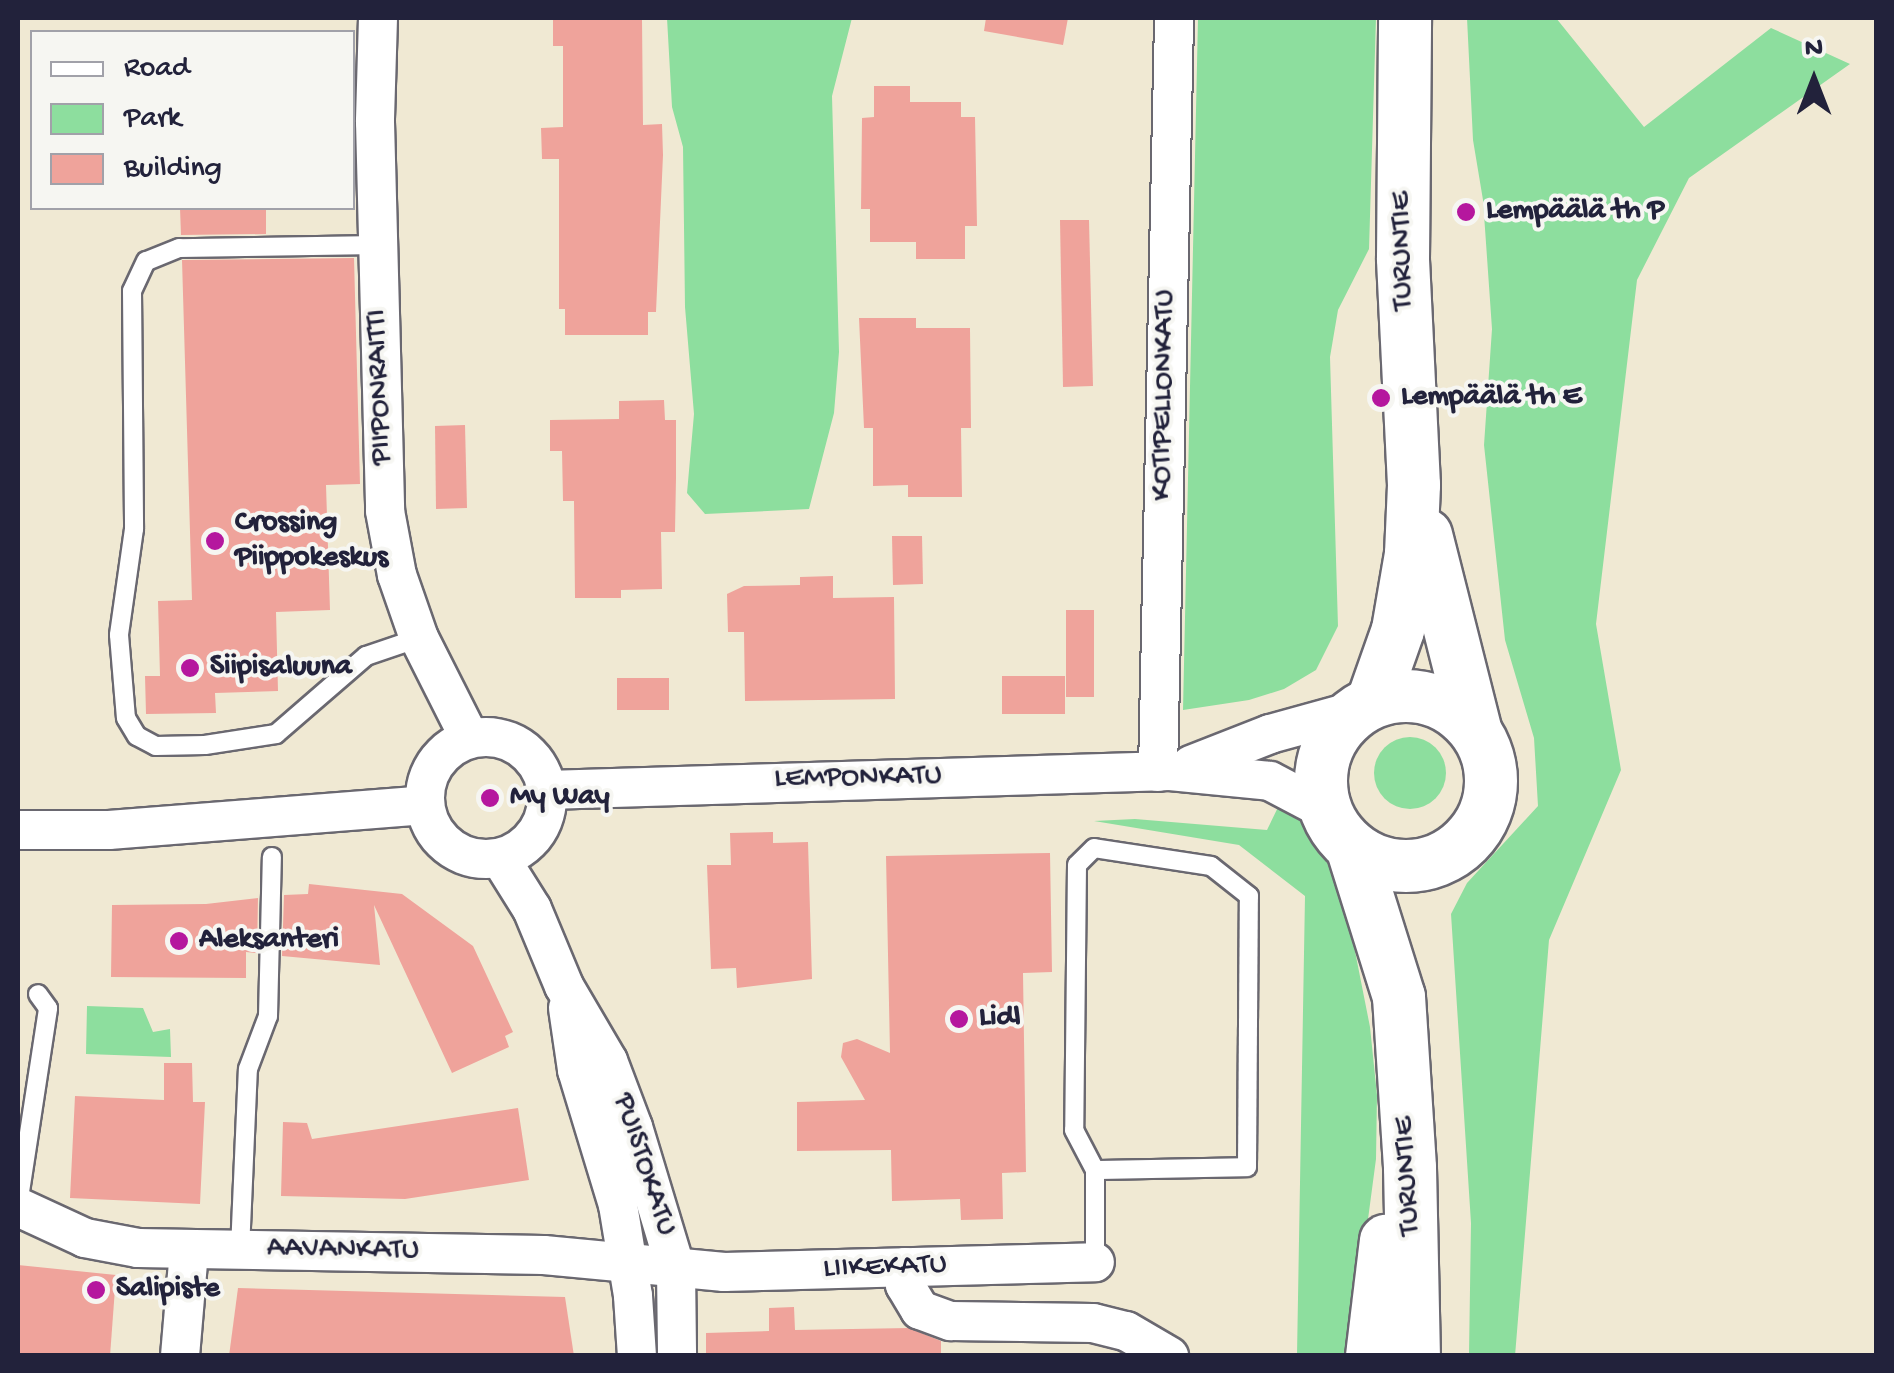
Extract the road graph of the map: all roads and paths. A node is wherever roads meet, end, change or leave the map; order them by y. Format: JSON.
{"nodes":[{"id":1,"x":378,"y":18,"type":"edge"},
{"id":2,"x":1174,"y":18,"type":"edge"},
{"id":3,"x":1405,"y":18,"type":"edge"},
{"id":4,"x":378,"y":245,"type":"junction"},
{"id":5,"x":1414,"y":485,"type":"junction"},
{"id":6,"x":418,"y":638,"type":"junction"},
{"id":7,"x":1365,"y":706,"type":"junction"},
{"id":8,"x":1476,"y":730,"type":"junction"},
{"id":9,"x":470,"y":739,"type":"junction"},
{"id":10,"x":1164,"y":772,"type":"junction"},
{"id":11,"x":547,"y":790,"type":"junction"},
{"id":12,"x":425,"y":805,"type":"junction"},
{"id":13,"x":1338,"y":828,"type":"junction"},
{"id":14,"x":18,"y":830,"type":"edge"},
{"id":15,"x":272,"y":856,"type":"dead end"},
{"id":16,"x":500,"y":858,"type":"junction"},
{"id":17,"x":1430,"y":862,"type":"junction"},
{"id":18,"x":564,"y":986,"type":"junction"},
{"id":19,"x":38,"y":994,"type":"dead end"},
{"id":20,"x":1399,"y":997,"type":"junction"},
{"id":21,"x":1403,"y":1060,"type":"junction"},
{"id":22,"x":1095,"y":1170,"type":"junction"},
{"id":23,"x":18,"y":1206,"type":"edge"},
{"id":24,"x":189,"y":1250,"type":"junction"},
{"id":25,"x":240,"y":1250,"type":"junction"},
{"id":26,"x":628,"y":1262,"type":"junction"},
{"id":27,"x":1095,"y":1262,"type":"joint"},
{"id":28,"x":905,"y":1268,"type":"junction"},
{"id":29,"x":676,"y":1269,"type":"junction"},
{"id":30,"x":180,"y":1356,"type":"edge"},
{"id":31,"x":636,"y":1356,"type":"edge"},
{"id":32,"x":677,"y":1356,"type":"edge"},
{"id":33,"x":1170,"y":1356,"type":"edge"},
{"id":34,"x":1372,"y":1356,"type":"edge"},
{"id":35,"x":1414,"y":1356,"type":"edge"}],
"edges":[{"from":1,"to":4,"type":"street","name":"PIIPONRAITTI"},
{"from":2,"to":10,"type":"street","name":"KOTIPELLONKATU"},
{"from":3,"to":5,"type":"main road","name":"TURUNTIE"},
{"from":4,"to":6,"type":"street","name":"PIIPONRAITTI"},
{"from":4,"to":6,"type":"lane"},
{"from":5,"to":7,"type":"main road","name":"TURUNTIE"},
{"from":5,"to":8,"type":"main road","name":"TURUNTIE"},
{"from":6,"to":9,"type":"street","name":"PIIPONRAITTI"},
{"from":7,"to":8,"type":"main road"},
{"from":7,"to":10,"type":"street","name":"LEMPONKATU"},
{"from":7,"to":13,"type":"main road"},
{"from":8,"to":17,"type":"main road"},
{"from":9,"to":11,"type":"street"},
{"from":9,"to":12,"type":"street"},
{"from":10,"to":11,"type":"street","name":"LEMPONKATU"},
{"from":10,"to":13,"type":"street","name":"LEMPONKATU"},
{"from":11,"to":16,"type":"street"},
{"from":12,"to":14,"type":"street"},
{"from":12,"to":16,"type":"street"},
{"from":13,"to":17,"type":"main road"},
{"from":13,"to":20,"type":"main road","name":"TURUNTIE"},
{"from":15,"to":25,"type":"lane"},
{"from":16,"to":18,"type":"street","name":"PUISTOKATU"},
{"from":17,"to":20,"type":"main road","name":"TURUNTIE"},
{"from":18,"to":26,"type":"street","name":"PUISTOKATU"},
{"from":18,"to":29,"type":"street","name":"PUISTOKATU"},
{"from":19,"to":23,"type":"lane"},
{"from":20,"to":21,"type":"main road","name":"TURUNTIE"},
{"from":21,"to":34,"type":"main road"},
{"from":21,"to":35,"type":"main road","name":"TURUNTIE"},
{"from":22,"to":22,"type":"lane"},
{"from":22,"to":27,"type":"lane"},
{"from":23,"to":24,"type":"street","name":"AAVANKATU"},
{"from":24,"to":25,"type":"street","name":"AAVANKATU"},
{"from":24,"to":30,"type":"street"},
{"from":25,"to":26,"type":"street","name":"AAVANKATU"},
{"from":26,"to":29,"type":"street","name":"AAVANKATU"},
{"from":26,"to":31,"type":"street","name":"PUISTOKATU"},
{"from":27,"to":28,"type":"street","name":"LIIKEKATU"},
{"from":28,"to":29,"type":"street","name":"LIIKEKATU"},
{"from":28,"to":33,"type":"street"},
{"from":29,"to":32,"type":"street","name":"PUISTOKATU"}]}
